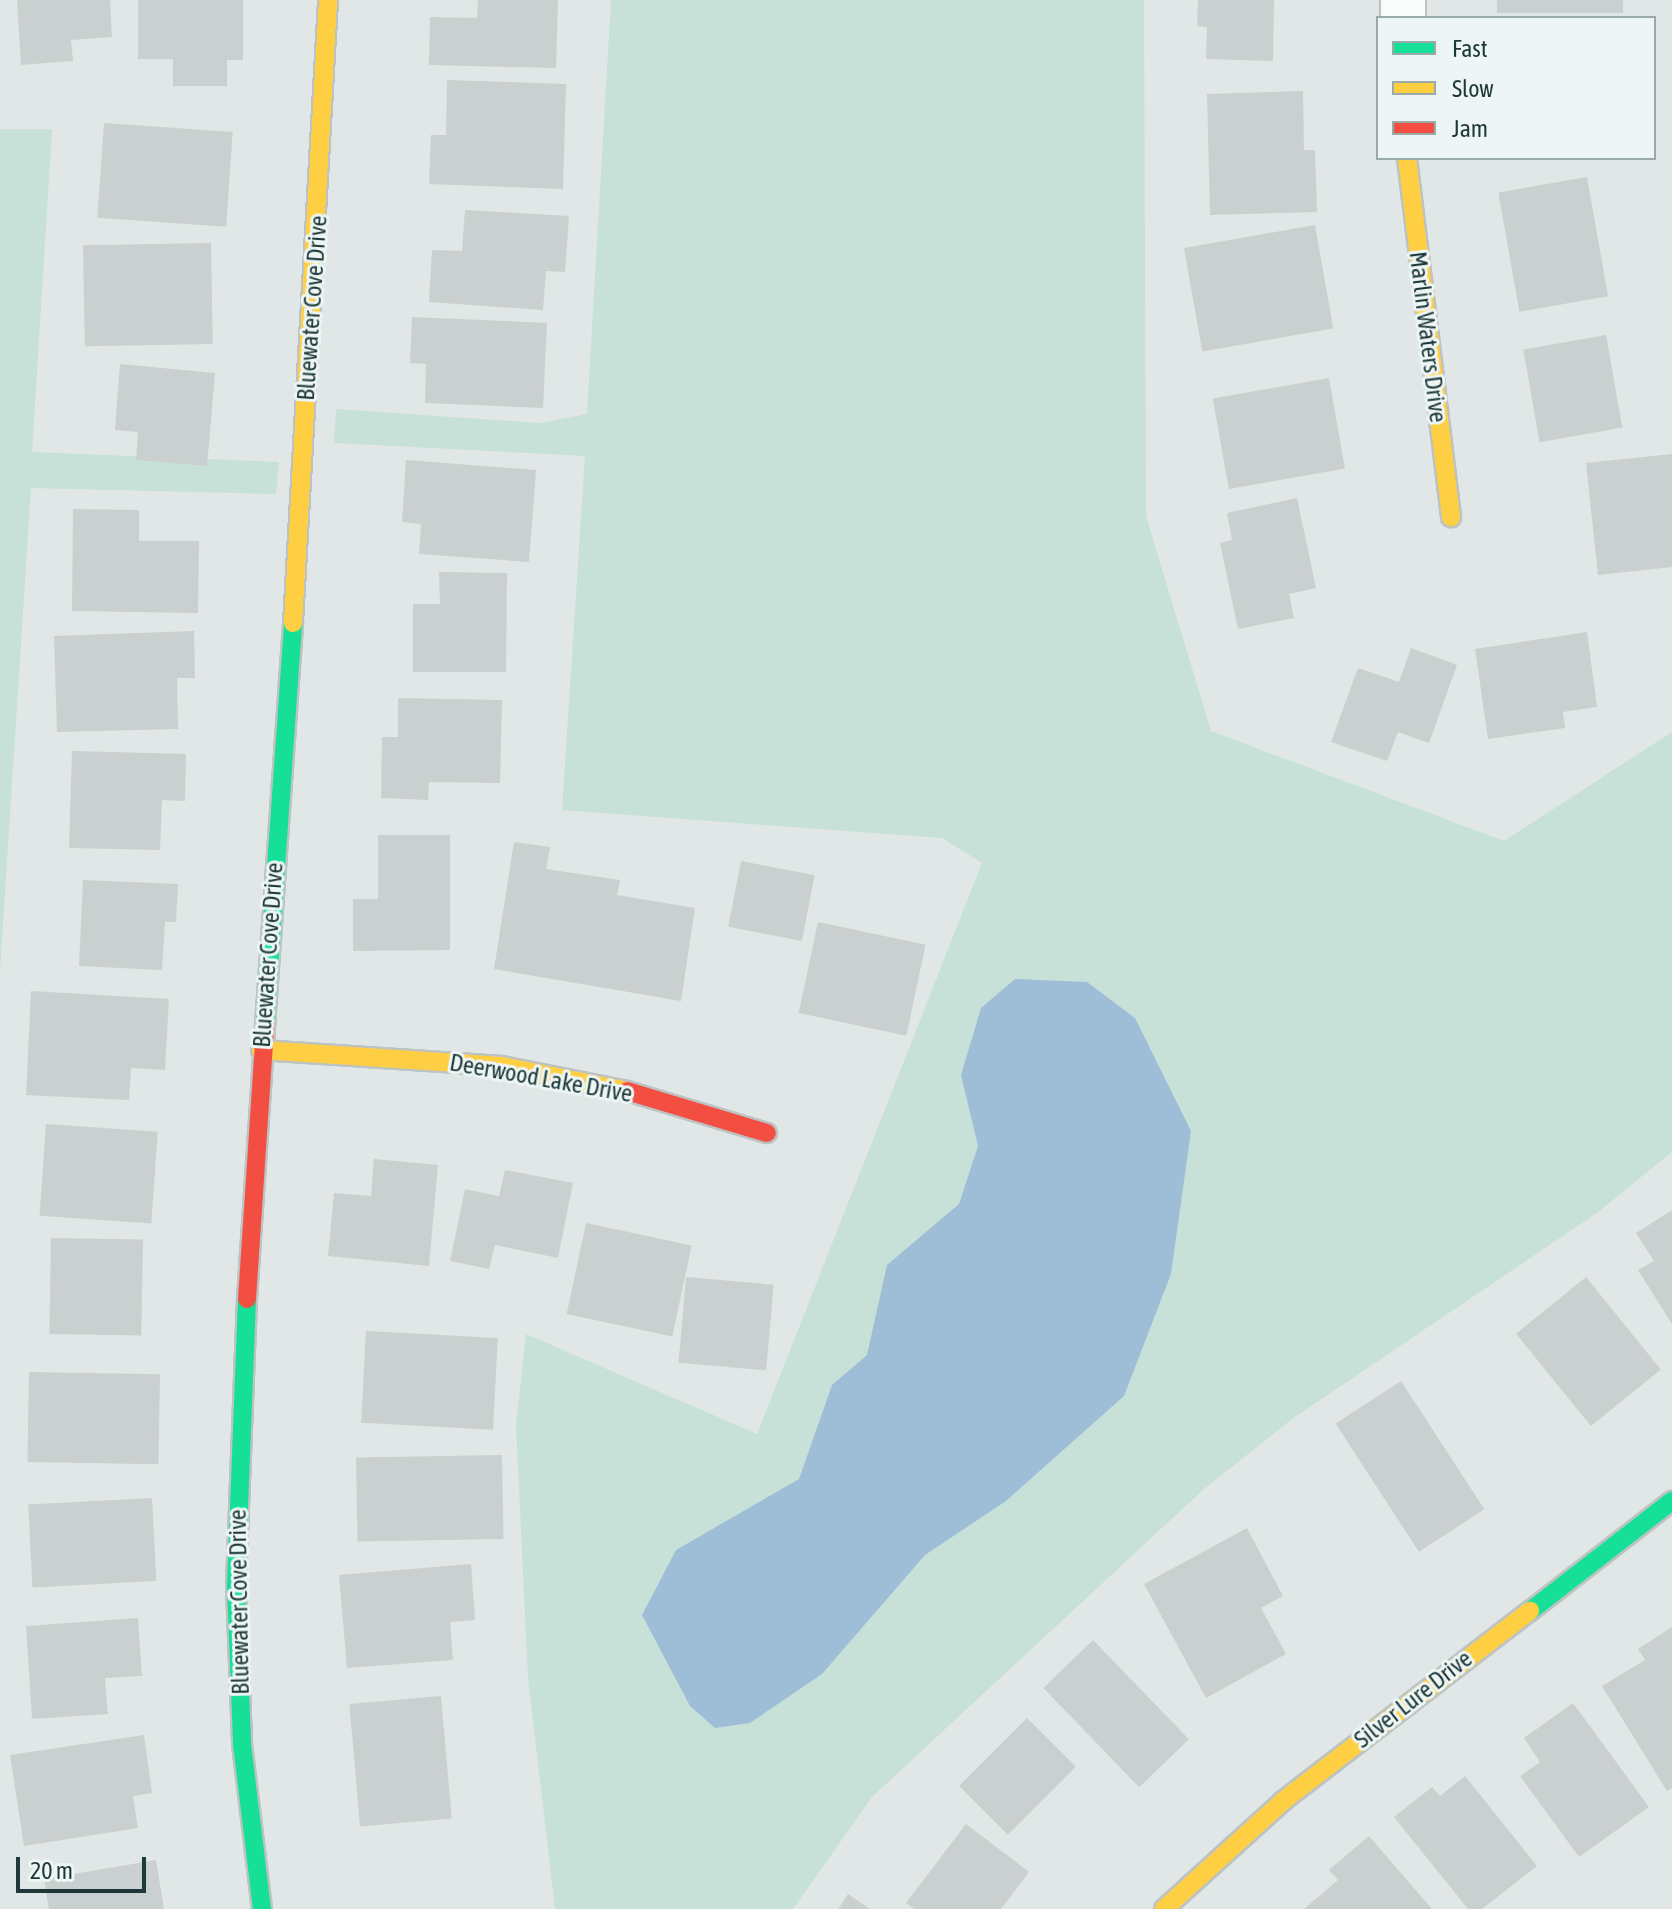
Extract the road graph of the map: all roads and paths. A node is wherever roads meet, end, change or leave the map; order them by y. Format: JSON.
{"nodes":[{"id":1,"x":328,"y":0,"type":"edge"},
{"id":2,"x":1407,"y":160,"type":"edge"},
{"id":3,"x":1451,"y":517,"type":"dead end"},
{"id":4,"x":261,"y":1050,"type":"junction"},
{"id":5,"x":767,"y":1133,"type":"dead end"},
{"id":6,"x":1672,"y":1501,"type":"edge"},
{"id":7,"x":262,"y":1909,"type":"edge"},
{"id":8,"x":1164,"y":1909,"type":"edge"}],
"edges":[{"from":1,"to":4,"type":"street","name":"Bluewater Cove Drive"},
{"from":2,"to":3,"type":"street","name":"Marlin Waters Drive"},
{"from":4,"to":5,"type":"street","name":"Deerwood Lake Drive"},
{"from":4,"to":7,"type":"street","name":"Bluewater Cove Drive"},
{"from":6,"to":8,"type":"street","name":"Silver Lure Drive"}]}
